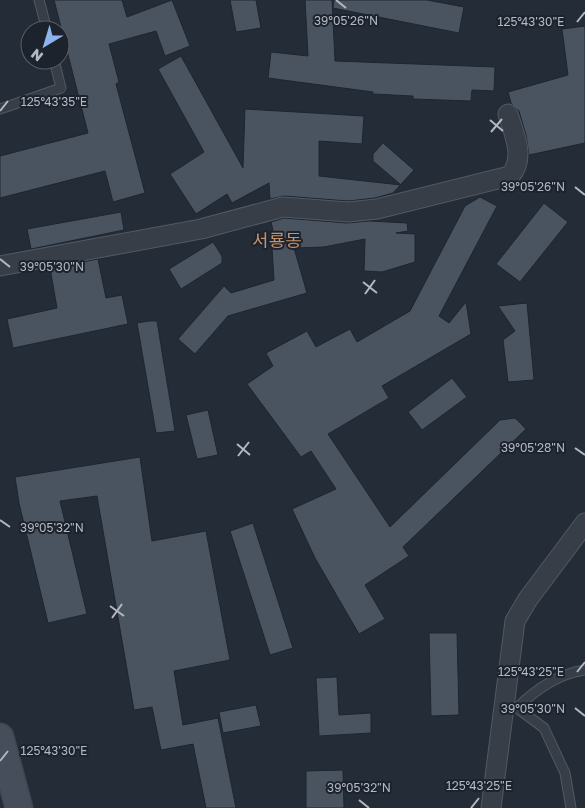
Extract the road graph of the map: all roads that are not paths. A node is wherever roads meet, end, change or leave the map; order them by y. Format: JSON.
{"nodes":[{"id":1,"x":39,"y":0,"type":"edge"},
{"id":2,"x":44,"y":20,"type":"edge"},
{"id":3,"x":56,"y":70,"type":"edge"},
{"id":4,"x":0,"y":109,"type":"edge"},
{"id":5,"x":508,"y":114,"type":"dead end"},
{"id":6,"x":0,"y":266,"type":"edge"},
{"id":7,"x":585,"y":523,"type":"edge"},
{"id":8,"x":585,"y":670,"type":"edge"},
{"id":9,"x":510,"y":708,"type":"junction"},
{"id":10,"x":0,"y":737,"type":"edge"},
{"id":11,"x":19,"y":808,"type":"edge"},
{"id":12,"x":490,"y":808,"type":"edge"},
{"id":13,"x":571,"y":808,"type":"edge"}],
"edges":[{"from":1,"to":2,"type":"lane"},
{"from":3,"to":4,"type":"lane"},
{"from":5,"to":6,"type":"street"},
{"from":7,"to":9,"type":"street"},
{"from":8,"to":9,"type":"lane"},
{"from":9,"to":12,"type":"street"},
{"from":9,"to":13,"type":"lane"},
{"from":10,"to":11,"type":"street"}]}
